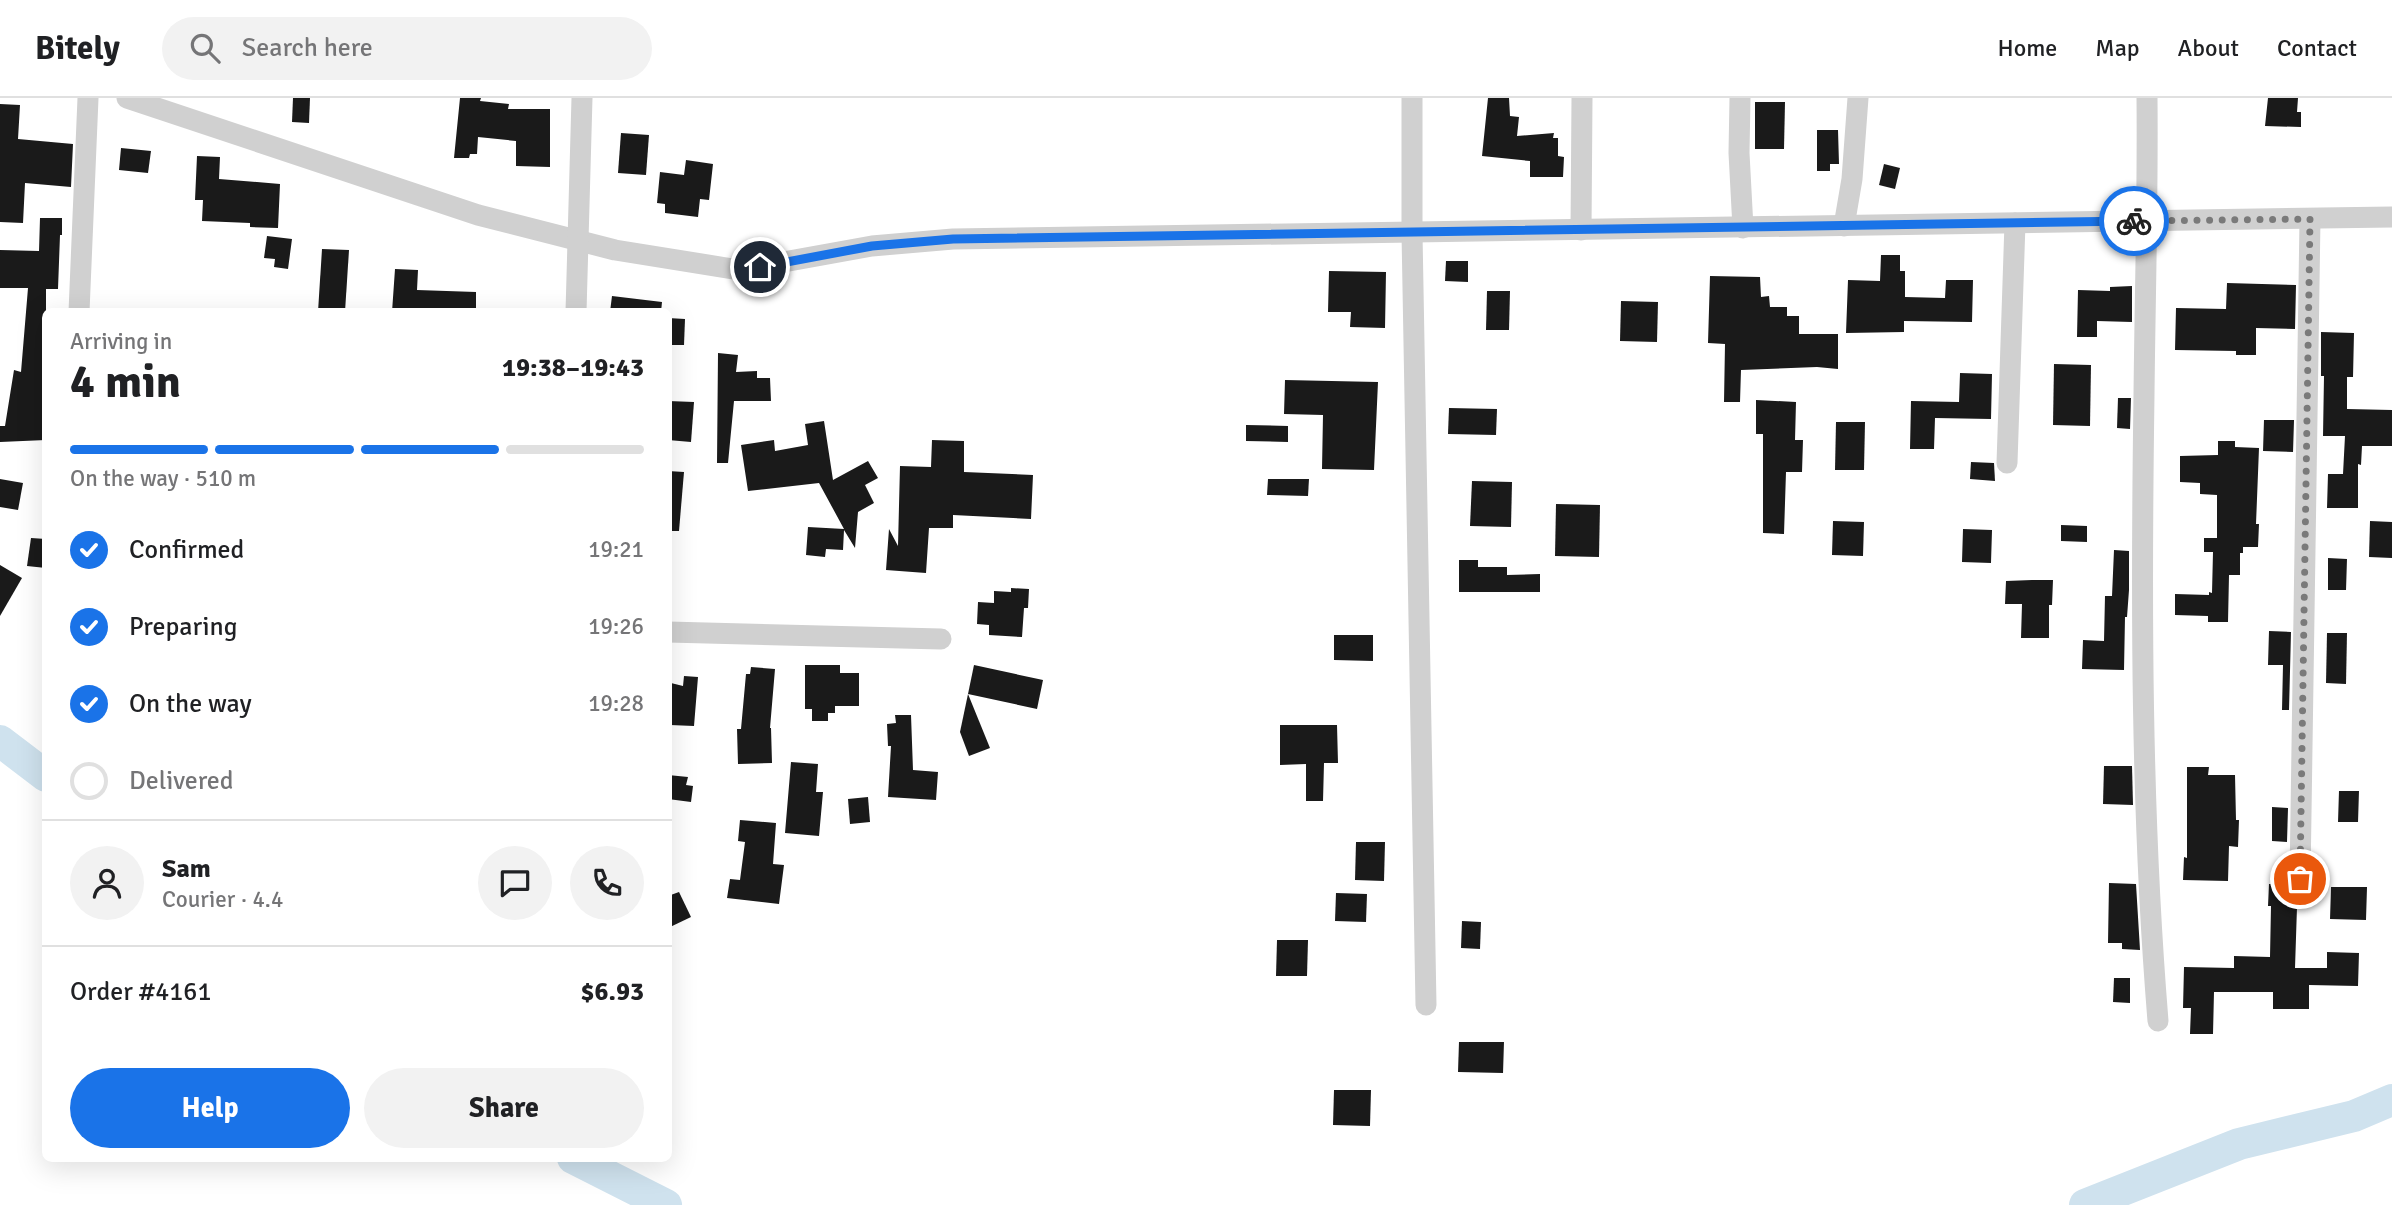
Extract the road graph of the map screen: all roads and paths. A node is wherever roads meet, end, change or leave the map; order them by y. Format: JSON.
{"nodes":[{"id":1,"x":88,"y":98,"type":"edge"},
{"id":2,"x":127,"y":98,"type":"edge"},
{"id":3,"x":582,"y":98,"type":"edge"},
{"id":4,"x":1412,"y":98,"type":"edge"},
{"id":5,"x":1581,"y":98,"type":"edge"},
{"id":6,"x":1740,"y":98,"type":"edge"},
{"id":7,"x":1858,"y":98,"type":"edge"},
{"id":8,"x":2147,"y":98,"type":"edge"},
{"id":9,"x":2392,"y":217,"type":"edge"},
{"id":10,"x":2310,"y":219,"type":"junction"},
{"id":11,"x":2148,"y":221,"type":"junction"},
{"id":12,"x":2014,"y":223,"type":"junction"},
{"id":13,"x":1844,"y":226,"type":"junction"},
{"id":14,"x":1743,"y":228,"type":"junction"},
{"id":15,"x":1581,"y":230,"type":"junction"},
{"id":16,"x":1412,"y":233,"type":"junction"},
{"id":17,"x":579,"y":241,"type":"junction"},
{"id":18,"x":79,"y":308,"type":"edge"},
{"id":19,"x":576,"y":308,"type":"edge"},
{"id":20,"x":2007,"y":463,"type":"dead end"},
{"id":21,"x":672,"y":632,"type":"edge"},
{"id":22,"x":941,"y":639,"type":"dead end"},
{"id":23,"x":2300,"y":879,"type":"dead end"},
{"id":24,"x":1426,"y":1004,"type":"dead end"},
{"id":25,"x":2158,"y":1021,"type":"dead end"}],
"edges":[{"from":1,"to":18,"type":"street"},
{"from":2,"to":17,"type":"street"},
{"from":3,"to":17,"type":"street"},
{"from":4,"to":16,"type":"street"},
{"from":5,"to":15,"type":"street"},
{"from":6,"to":14,"type":"street"},
{"from":7,"to":13,"type":"street"},
{"from":8,"to":11,"type":"street"},
{"from":9,"to":10,"type":"street"},
{"from":10,"to":11,"type":"street"},
{"from":10,"to":23,"type":"street"},
{"from":11,"to":12,"type":"street"},
{"from":11,"to":25,"type":"street"},
{"from":12,"to":13,"type":"street"},
{"from":12,"to":20,"type":"street"},
{"from":13,"to":14,"type":"street"},
{"from":14,"to":15,"type":"street"},
{"from":15,"to":16,"type":"street"},
{"from":16,"to":17,"type":"street"},
{"from":16,"to":24,"type":"street"},
{"from":17,"to":19,"type":"street"},
{"from":21,"to":22,"type":"street"}]}
